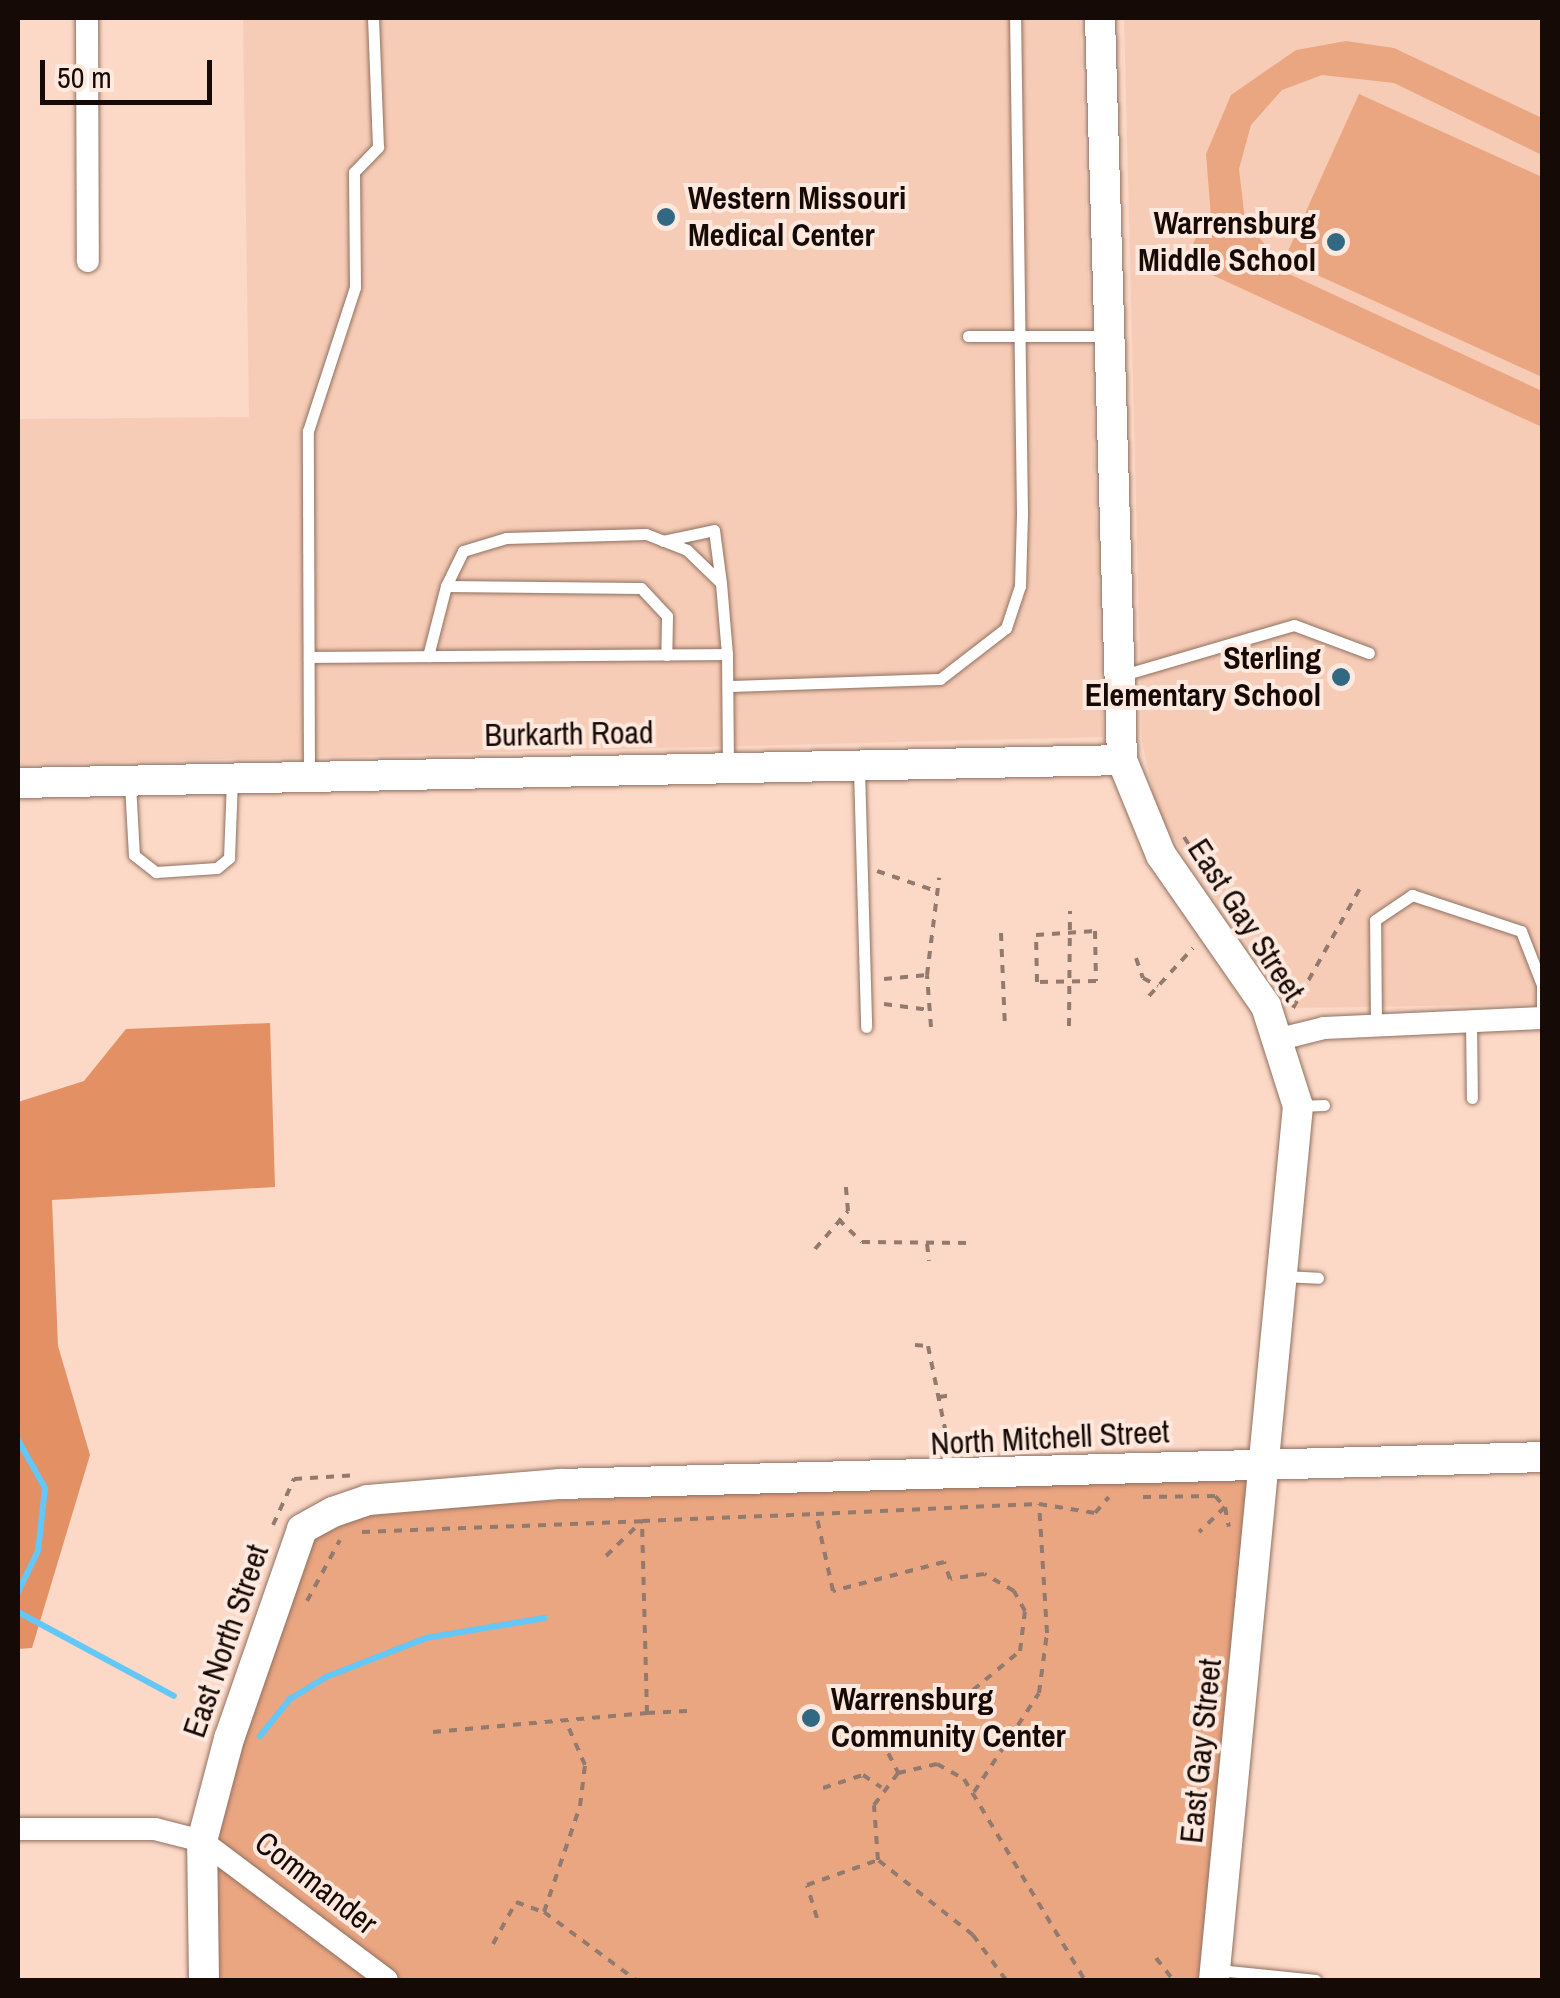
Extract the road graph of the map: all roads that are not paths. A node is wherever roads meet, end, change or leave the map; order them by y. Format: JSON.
{"nodes":[{"id":1,"x":87,"y":18,"type":"edge"},
{"id":2,"x":374,"y":18,"type":"edge"},
{"id":3,"x":1015,"y":18,"type":"edge"},
{"id":4,"x":1100,"y":18,"type":"edge"},
{"id":5,"x":88,"y":261,"type":"dead end"},
{"id":6,"x":968,"y":336,"type":"dead end"},
{"id":7,"x":1020,"y":336,"type":"junction"},
{"id":8,"x":1108,"y":336,"type":"junction"},
{"id":9,"x":663,"y":541,"type":"junction"},
{"id":10,"x":721,"y":583,"type":"junction"},
{"id":11,"x":446,"y":586,"type":"junction"},
{"id":12,"x":1368,"y":652,"type":"dead end"},
{"id":13,"x":727,"y":654,"type":"junction"},
{"id":14,"x":666,"y":655,"type":"junction"},
{"id":15,"x":428,"y":656,"type":"junction"},
{"id":16,"x":309,"y":657,"type":"junction"},
{"id":17,"x":1118,"y":676,"type":"junction"},
{"id":18,"x":729,"y":686,"type":"junction"},
{"id":19,"x":1122,"y":760,"type":"junction"},
{"id":20,"x":859,"y":764,"type":"junction"},
{"id":21,"x":728,"y":766,"type":"junction"},
{"id":22,"x":309,"y":775,"type":"junction"},
{"id":23,"x":232,"y":777,"type":"junction"},
{"id":24,"x":130,"y":780,"type":"junction"},
{"id":25,"x":18,"y":783,"type":"edge"},
{"id":26,"x":1542,"y":1018,"type":"edge"},
{"id":27,"x":1471,"y":1021,"type":"junction"},
{"id":28,"x":1376,"y":1026,"type":"junction"},
{"id":29,"x":866,"y":1027,"type":"dead end"},
{"id":30,"x":1280,"y":1039,"type":"junction"},
{"id":31,"x":1472,"y":1098,"type":"dead end"},
{"id":32,"x":1283,"y":1276,"type":"junction"},
{"id":33,"x":1318,"y":1278,"type":"dead end"},
{"id":34,"x":1542,"y":1458,"type":"edge"},
{"id":35,"x":1264,"y":1464,"type":"junction"},
{"id":36,"x":560,"y":1484,"type":"joint"},
{"id":37,"x":18,"y":1829,"type":"edge"},
{"id":38,"x":202,"y":1841,"type":"junction"},
{"id":39,"x":1214,"y":1976,"type":"edge"},
{"id":40,"x":204,"y":1980,"type":"edge"},
{"id":41,"x":387,"y":1980,"type":"edge"},
{"id":42,"x":1315,"y":1980,"type":"edge"}],
"edges":[{"from":1,"to":5,"type":"street"},
{"from":2,"to":16,"type":"lane"},
{"from":3,"to":7,"type":"lane"},
{"from":4,"to":8,"type":"main road","name":"East Gay Street"},
{"from":6,"to":7,"type":"lane"},
{"from":7,"to":8,"type":"lane"},
{"from":7,"to":18,"type":"lane"},
{"from":8,"to":17,"type":"main road","name":"East Gay Street"},
{"from":9,"to":10,"type":"lane"},
{"from":9,"to":10,"type":"lane"},
{"from":9,"to":11,"type":"lane"},
{"from":10,"to":13,"type":"lane"},
{"from":11,"to":14,"type":"lane"},
{"from":11,"to":15,"type":"lane"},
{"from":12,"to":17,"type":"lane"},
{"from":13,"to":14,"type":"lane"},
{"from":13,"to":18,"type":"lane"},
{"from":14,"to":15,"type":"lane"},
{"from":15,"to":16,"type":"lane"},
{"from":16,"to":22,"type":"lane"},
{"from":17,"to":19,"type":"main road","name":"East Gay Street"},
{"from":18,"to":21,"type":"lane"},
{"from":19,"to":20,"type":"main road","name":"Burkarth Road"},
{"from":19,"to":30,"type":"main road","name":"East Gay Street"},
{"from":20,"to":21,"type":"main road","name":"Burkarth Road"},
{"from":20,"to":29,"type":"lane"},
{"from":21,"to":22,"type":"main road","name":"Burkarth Road"},
{"from":22,"to":23,"type":"main road","name":"Burkarth Road"},
{"from":23,"to":24,"type":"main road","name":"Burkarth Road"},
{"from":23,"to":24,"type":"lane"},
{"from":24,"to":25,"type":"main road","name":"Burkarth Road"},
{"from":26,"to":27,"type":"street"},
{"from":26,"to":28,"type":"lane"},
{"from":27,"to":28,"type":"street"},
{"from":27,"to":31,"type":"lane"},
{"from":28,"to":30,"type":"street"},
{"from":30,"to":32,"type":"main road","name":"East Gay Street"},
{"from":32,"to":33,"type":"lane"},
{"from":32,"to":35,"type":"main road","name":"East Gay Street"},
{"from":34,"to":35,"type":"main road","name":"North Mitchell Street"},
{"from":35,"to":36,"type":"main road","name":"North Mitchell Street"},
{"from":35,"to":39,"type":"main road","name":"East Gay Street"},
{"from":36,"to":38,"type":"main road","name":"East North Street"},
{"from":37,"to":38,"type":"street"},
{"from":38,"to":40,"type":"main road","name":"East North Street"},
{"from":38,"to":41,"type":"street","name":"Commander"},
{"from":39,"to":42,"type":"lane"}]}
